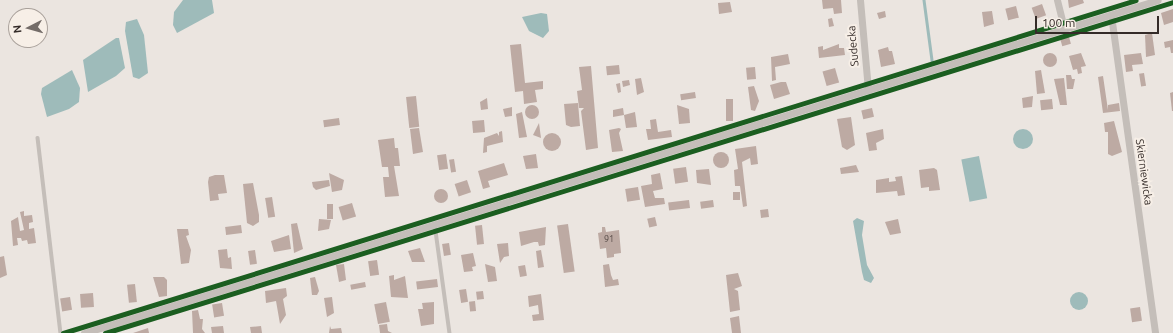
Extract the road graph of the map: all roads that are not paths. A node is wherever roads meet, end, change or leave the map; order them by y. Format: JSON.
{"nodes":[{"id":1,"x":860,"y":0,"type":"edge"},
{"id":2,"x":1057,"y":0,"type":"edge"},
{"id":3,"x":1158,"y":0,"type":"edge"},
{"id":4,"x":1111,"y":14,"type":"junction"},
{"id":5,"x":1064,"y":29,"type":"junction"},
{"id":6,"x":868,"y":90,"type":"junction"},
{"id":7,"x":38,"y":138,"type":"dead end"},
{"id":8,"x":435,"y":224,"type":"junction"},
{"id":9,"x":61,"y":333,"type":"edge"},
{"id":10,"x":84,"y":333,"type":"edge"},
{"id":11,"x":450,"y":333,"type":"edge"},
{"id":12,"x":1155,"y":333,"type":"edge"}],
"edges":[{"from":1,"to":6,"type":"street","name":"Sudecka"},
{"from":2,"to":5,"type":"street"},
{"from":3,"to":4,"type":"street"},
{"from":4,"to":5,"type":"street"},
{"from":4,"to":12,"type":"street","name":"Skierniewicka"},
{"from":5,"to":6,"type":"street"},
{"from":6,"to":8,"type":"street"},
{"from":7,"to":9,"type":"lane"},
{"from":8,"to":10,"type":"street"},
{"from":8,"to":11,"type":"lane"}]}
